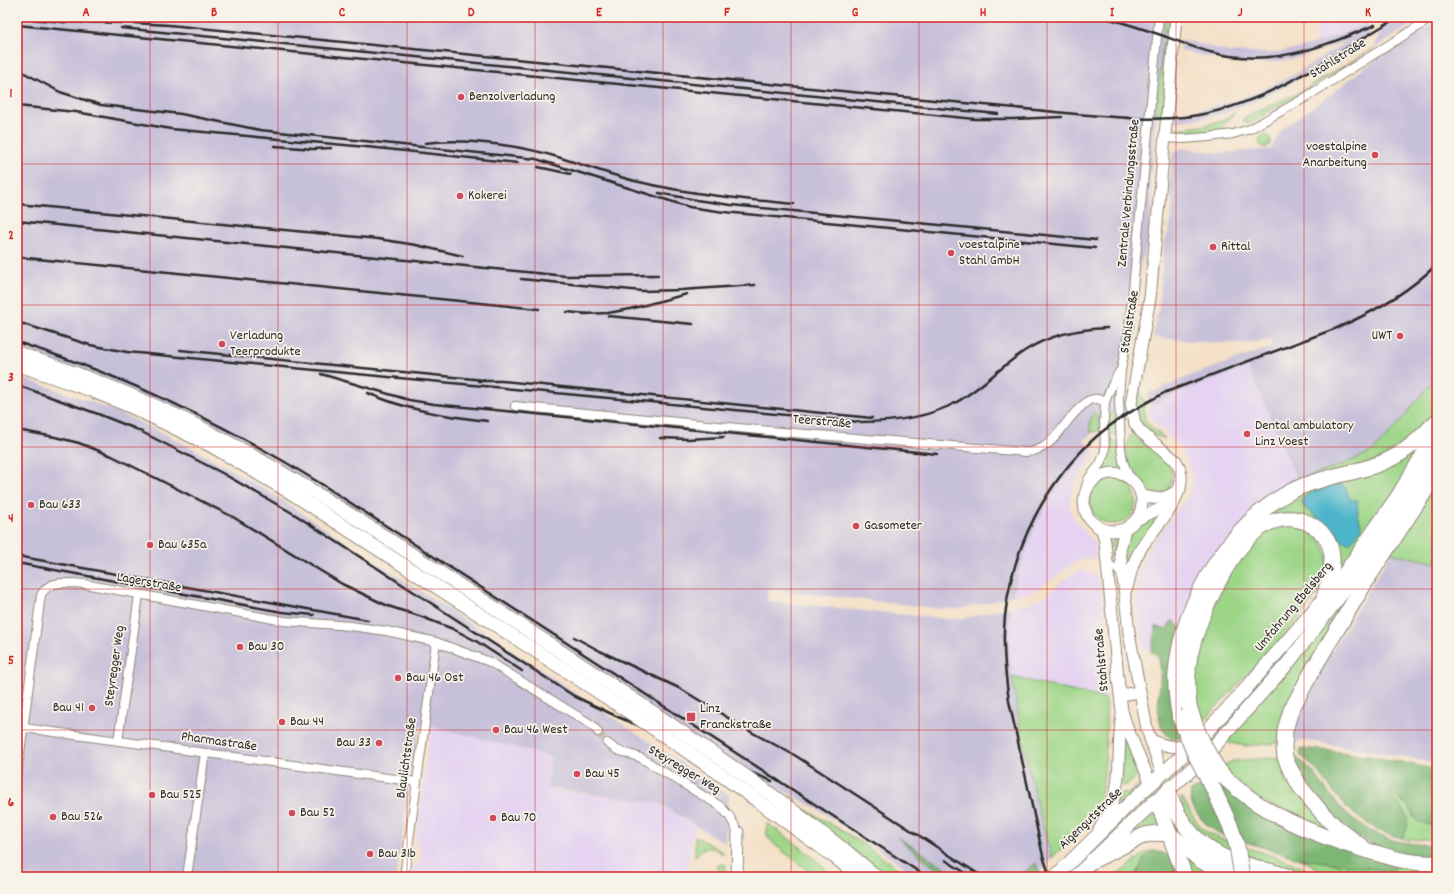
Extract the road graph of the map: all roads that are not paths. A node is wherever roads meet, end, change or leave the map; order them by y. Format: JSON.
{"nodes":[{"id":1,"x":1159,"y":17,"type":"edge"},
{"id":2,"x":1176,"y":17,"type":"edge"},
{"id":3,"x":1433,"y":17,"type":"edge"},
{"id":4,"x":1164,"y":138,"type":"junction"},
{"id":5,"x":17,"y":353,"type":"edge"},
{"id":6,"x":17,"y":364,"type":"edge"},
{"id":7,"x":1121,"y":370,"type":"junction"},
{"id":8,"x":1105,"y":402,"type":"junction"},
{"id":9,"x":515,"y":406,"type":"dead end"},
{"id":10,"x":1437,"y":421,"type":"edge"},
{"id":11,"x":1437,"y":430,"type":"edge"},
{"id":12,"x":1437,"y":452,"type":"edge"},
{"id":13,"x":1437,"y":473,"type":"edge"},
{"id":14,"x":1129,"y":477,"type":"junction"},
{"id":15,"x":1180,"y":489,"type":"junction"},
{"id":16,"x":1085,"y":490,"type":"junction"},
{"id":17,"x":1141,"y":495,"type":"junction"},
{"id":18,"x":1174,"y":502,"type":"junction"},
{"id":19,"x":1136,"y":520,"type":"junction"},
{"id":20,"x":1102,"y":529,"type":"junction"},
{"id":21,"x":1125,"y":529,"type":"junction"},
{"id":22,"x":1107,"y":563,"type":"junction"},
{"id":23,"x":1123,"y":579,"type":"junction"},
{"id":24,"x":1125,"y":594,"type":"junction"},
{"id":25,"x":139,"y":595,"type":"junction"},
{"id":26,"x":1324,"y":598,"type":"junction"},
{"id":27,"x":489,"y":612,"type":"junction"},
{"id":28,"x":436,"y":642,"type":"junction"},
{"id":29,"x":1140,"y":692,"type":"junction"},
{"id":30,"x":1120,"y":695,"type":"junction"},
{"id":31,"x":1122,"y":711,"type":"junction"},
{"id":32,"x":20,"y":728,"type":"edge"},
{"id":33,"x":598,"y":732,"type":"tunnel mouth"},
{"id":34,"x":1150,"y":739,"type":"junction"},
{"id":35,"x":118,"y":741,"type":"junction"},
{"id":36,"x":607,"y":742,"type":"tunnel mouth"},
{"id":37,"x":1193,"y":746,"type":"junction"},
{"id":38,"x":205,"y":753,"type":"junction"},
{"id":39,"x":1162,"y":774,"type":"junction"},
{"id":40,"x":17,"y":775,"type":"edge"},
{"id":41,"x":417,"y":782,"type":"junction"},
{"id":42,"x":1151,"y":784,"type":"junction"},
{"id":43,"x":1168,"y":790,"type":"junction"},
{"id":44,"x":1157,"y":800,"type":"junction"},
{"id":45,"x":773,"y":803,"type":"junction"},
{"id":46,"x":738,"y":832,"type":"joint"},
{"id":47,"x":1170,"y":834,"type":"junction"},
{"id":48,"x":1096,"y":837,"type":"junction"},
{"id":49,"x":1366,"y":850,"type":"junction"},
{"id":50,"x":1092,"y":861,"type":"junction"},
{"id":51,"x":1437,"y":863,"type":"edge"},
{"id":52,"x":187,"y":877,"type":"edge"},
{"id":53,"x":404,"y":877,"type":"edge"},
{"id":54,"x":737,"y":877,"type":"edge"},
{"id":55,"x":858,"y":877,"type":"edge"},
{"id":56,"x":877,"y":877,"type":"edge"},
{"id":57,"x":1055,"y":877,"type":"edge"},
{"id":58,"x":1075,"y":877,"type":"edge"},
{"id":59,"x":1185,"y":877,"type":"edge"},
{"id":60,"x":1233,"y":877,"type":"edge"},
{"id":61,"x":1242,"y":877,"type":"edge"},
{"id":62,"x":1289,"y":877,"type":"edge"}],
"edges":[{"from":1,"to":7,"type":"street","name":"Zentrale Verbindungsstraße"},
{"from":2,"to":4,"type":"street","name":"Stahlstraße"},
{"from":3,"to":4,"type":"street","name":"Stahlstraße"},
{"from":4,"to":15,"type":"street","name":"Stahlstraße"},
{"from":5,"to":27,"type":"main road"},
{"from":6,"to":27,"type":"main road"},
{"from":7,"to":8,"type":"street"},
{"from":7,"to":14,"type":"street"},
{"from":8,"to":9,"type":"street","name":"Teerstraße"},
{"from":8,"to":16,"type":"street"},
{"from":10,"to":61,"type":"highway","bridge":true},
{"from":11,"to":26,"type":"main road","name":"Umfahrung Ebelsberg"},
{"from":12,"to":43,"type":"main road","name":"Umfahrung Ebelsberg"},
{"from":13,"to":49,"type":"highway"},
{"from":14,"to":16,"type":"street"},
{"from":14,"to":17,"type":"street"},
{"from":15,"to":17,"type":"street"},
{"from":15,"to":18,"type":"street","name":"Stahlstraße"},
{"from":16,"to":20,"type":"street"},
{"from":17,"to":19,"type":"street"},
{"from":18,"to":19,"type":"street"},
{"from":18,"to":24,"type":"street","name":"Stahlstraße"},
{"from":19,"to":21,"type":"street"},
{"from":20,"to":21,"type":"street"},
{"from":20,"to":22,"type":"street","name":"Stahlstraße"},
{"from":21,"to":23,"type":"street","name":"Stahlstraße"},
{"from":22,"to":23,"type":"street"},
{"from":22,"to":30,"type":"street","name":"Stahlstraße"},
{"from":23,"to":24,"type":"street","name":"Stahlstraße"},
{"from":24,"to":29,"type":"street","name":"Stahlstraße"},
{"from":25,"to":28,"type":"street","name":"Lagerstraße"},
{"from":25,"to":32,"type":"street","name":"Lagerstraße"},
{"from":25,"to":35,"type":"street","name":"Steyregger Weg"},
{"from":26,"to":37,"type":"main road","name":"Umfahrung Ebelsberg"},
{"from":26,"to":49,"type":"highway","bridge":true},
{"from":27,"to":45,"type":"main road","bridge":true},
{"from":28,"to":33,"type":"street","name":"Lagerstraße"},
{"from":28,"to":41,"type":"street","name":"Blaulichtstraße"},
{"from":29,"to":30,"type":"street"},
{"from":29,"to":34,"type":"street","name":"Stahlstraße"},
{"from":30,"to":31,"type":"street","name":"Stahlstraße"},
{"from":31,"to":42,"type":"street","name":"Stahlstraße"},
{"from":31,"to":48,"type":"street"},
{"from":32,"to":35,"type":"street","name":"Pharmastraße"},
{"from":32,"to":40,"type":"street","name":"Lagerstraße"},
{"from":34,"to":37,"type":"street"},
{"from":34,"to":39,"type":"street","name":"Stahlstraße"},
{"from":35,"to":38,"type":"street","name":"Pharmastraße"},
{"from":36,"to":46,"type":"street","name":"Steyregger Weg"},
{"from":37,"to":39,"type":"main road","name":"Umfahrung Ebelsberg"},
{"from":38,"to":41,"type":"street","name":"Pharmastraße"},
{"from":38,"to":52,"type":"street"},
{"from":39,"to":42,"type":"main road","name":"Umfahrung Ebelsberg"},
{"from":39,"to":43,"type":"main road"},
{"from":41,"to":53,"type":"street","name":"Blaulichtstraße"},
{"from":42,"to":44,"type":"main road"},
{"from":42,"to":48,"type":"main road","name":"Aigengutstraße"},
{"from":43,"to":44,"type":"main road"},
{"from":43,"to":62,"type":"highway"},
{"from":44,"to":47,"type":"highway"},
{"from":44,"to":50,"type":"main road"},
{"from":45,"to":55,"type":"main road"},
{"from":45,"to":56,"type":"main road"},
{"from":46,"to":54,"type":"street"},
{"from":47,"to":50,"type":"highway"},
{"from":47,"to":59,"type":"highway"},
{"from":47,"to":60,"type":"highway"},
{"from":48,"to":57,"type":"main road","name":"Aigengutstraße"},
{"from":49,"to":51,"type":"highway"},
{"from":50,"to":58,"type":"main road"}]}
